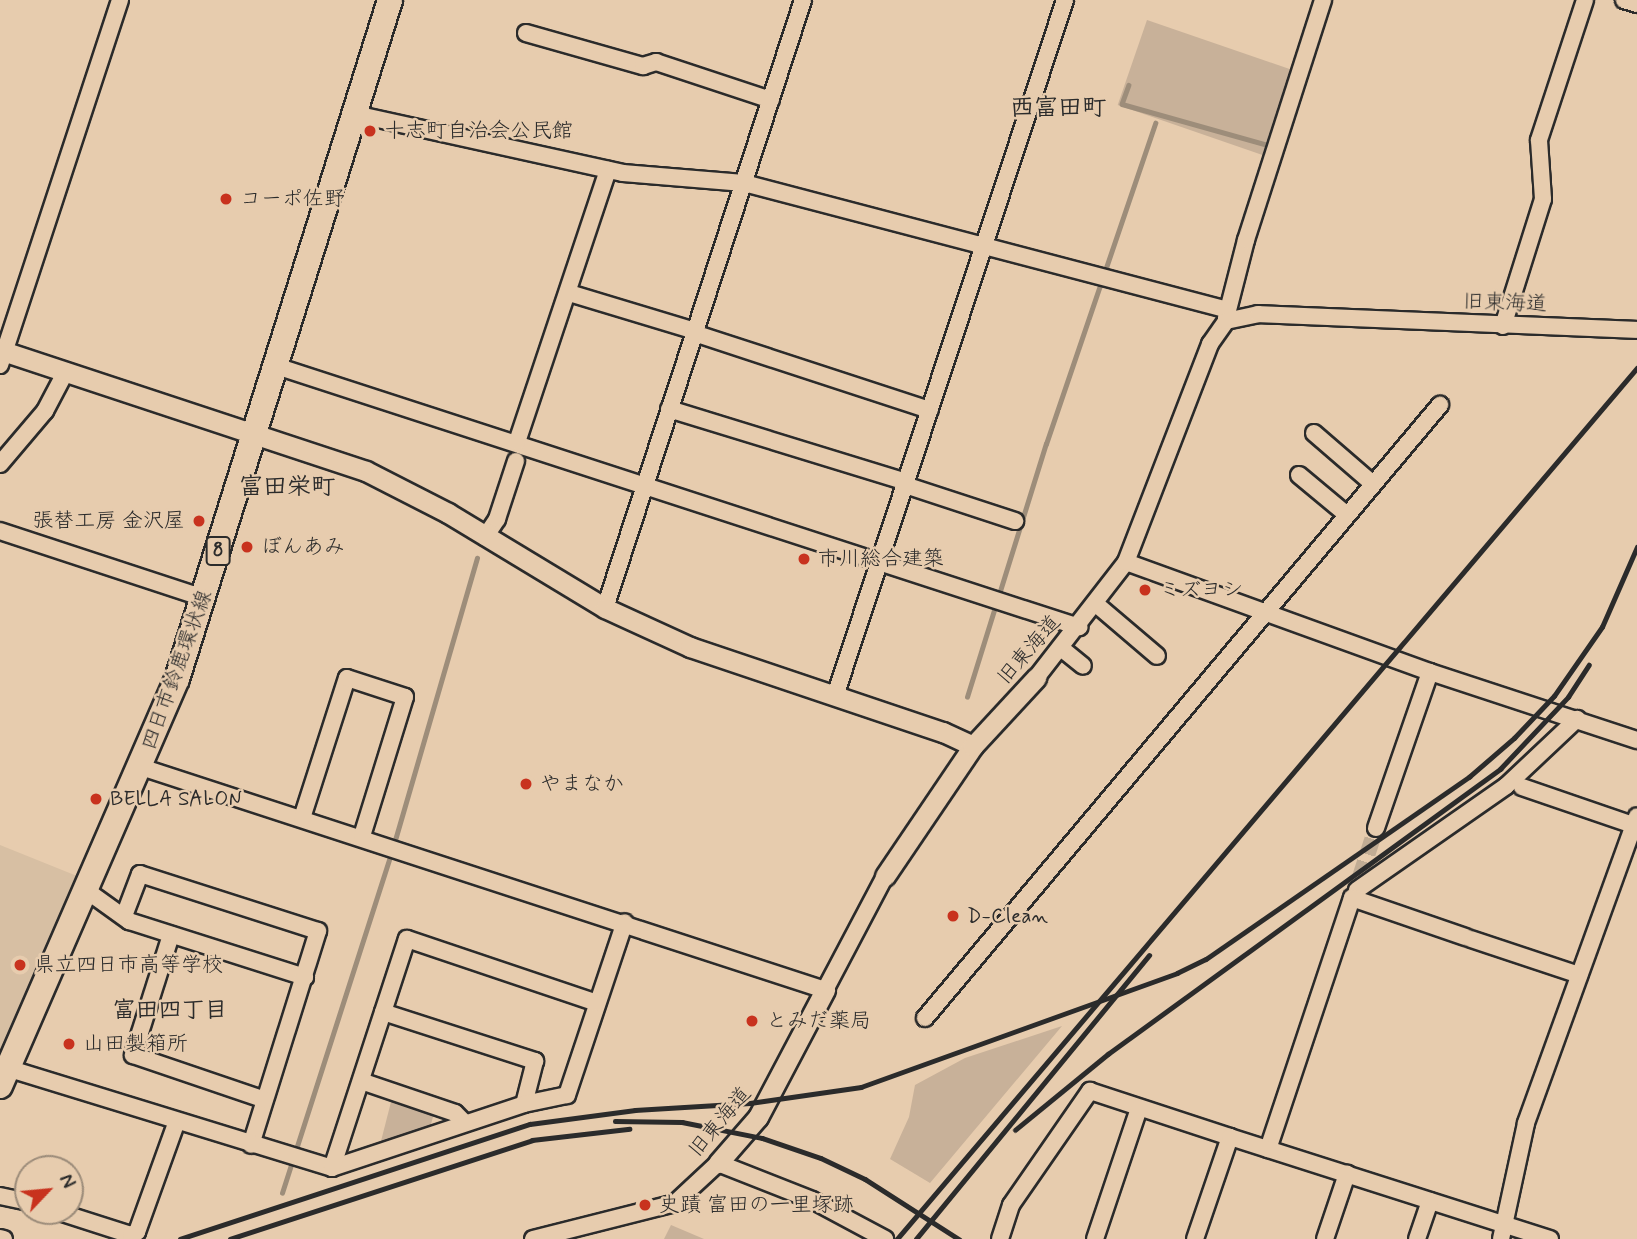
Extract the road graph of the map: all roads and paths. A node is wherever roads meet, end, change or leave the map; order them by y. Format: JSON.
{"nodes":[{"id":1,"x":120,"y":0,"type":"edge"},
{"id":2,"x":390,"y":0,"type":"edge"},
{"id":3,"x":803,"y":0,"type":"edge"},
{"id":4,"x":1065,"y":0,"type":"edge"},
{"id":5,"x":1324,"y":0,"type":"edge"},
{"id":6,"x":1585,"y":0,"type":"edge"},
{"id":7,"x":1624,"y":0,"type":"edge"},
{"id":8,"x":1637,"y":4,"type":"edge"},
{"id":9,"x":526,"y":33,"type":"dead end"},
{"id":10,"x":771,"y":100,"type":"junction"},
{"id":11,"x":355,"y":114,"type":"junction"},
{"id":12,"x":608,"y":170,"type":"junction"},
{"id":13,"x":744,"y":183,"type":"junction"},
{"id":14,"x":982,"y":249,"type":"junction"},
{"id":15,"x":569,"y":293,"type":"junction"},
{"id":16,"x":1227,"y":316,"type":"junction"},
{"id":17,"x":1503,"y":327,"type":"junction"},
{"id":18,"x":1637,"y":331,"type":"edge"},
{"id":19,"x":695,"y":332,"type":"junction"},
{"id":20,"x":2,"y":356,"type":"edge"},
{"id":21,"x":273,"y":365,"type":"junction"},
{"id":22,"x":66,"y":371,"type":"junction"},
{"id":23,"x":1440,"y":405,"type":"dead end"},
{"id":24,"x":669,"y":409,"type":"junction"},
{"id":25,"x":930,"y":410,"type":"junction"},
{"id":26,"x":252,"y":430,"type":"junction"},
{"id":27,"x":1314,"y":433,"type":"dead end"},
{"id":28,"x":517,"y":442,"type":"junction"},
{"id":29,"x":516,"y":461,"type":"dead end"},
{"id":30,"x":0,"y":464,"type":"edge"},
{"id":31,"x":1299,"y":475,"type":"dead end"},
{"id":32,"x":905,"y":483,"type":"junction"},
{"id":33,"x":1373,"y":484,"type":"junction"},
{"id":34,"x":645,"y":485,"type":"junction"},
{"id":35,"x":1347,"y":514,"type":"junction"},
{"id":36,"x":1015,"y":521,"type":"dead end"},
{"id":37,"x":0,"y":531,"type":"edge"},
{"id":38,"x":485,"y":537,"type":"junction"},
{"id":39,"x":1126,"y":562,"type":"junction"},
{"id":40,"x":879,"y":563,"type":"junction"},
{"id":41,"x":204,"y":598,"type":"junction"},
{"id":42,"x":1096,"y":604,"type":"junction"},
{"id":43,"x":605,"y":608,"type":"junction"},
{"id":44,"x":1264,"y":611,"type":"junction"},
{"id":45,"x":1079,"y":627,"type":"junction"},
{"id":46,"x":1061,"y":648,"type":"junction"},
{"id":47,"x":1157,"y":656,"type":"dead end"},
{"id":48,"x":1083,"y":666,"type":"dead end"},
{"id":49,"x":1430,"y":672,"type":"junction"},
{"id":50,"x":1036,"y":678,"type":"joint"},
{"id":51,"x":835,"y":696,"type":"junction"},
{"id":52,"x":1577,"y":719,"type":"junction"},
{"id":53,"x":1637,"y":740,"type":"edge"},
{"id":54,"x":973,"y":746,"type":"junction"},
{"id":55,"x":141,"y":767,"type":"junction"},
{"id":56,"x":1522,"y":787,"type":"dead end"},
{"id":57,"x":302,"y":818,"type":"junction"},
{"id":58,"x":1635,"y":820,"type":"edge"},
{"id":59,"x":1376,"y":828,"type":"tunnel mouth"},
{"id":60,"x":362,"y":836,"type":"junction"},
{"id":61,"x":885,"y":876,"type":"joint"},
{"id":62,"x":83,"y":888,"type":"junction"},
{"id":63,"x":1356,"y":888,"type":"junction"},
{"id":64,"x":124,"y":916,"type":"junction"},
{"id":65,"x":625,"y":922,"type":"junction"},
{"id":66,"x":171,"y":935,"type":"junction"},
{"id":67,"x":1579,"y":975,"type":"junction"},
{"id":68,"x":305,"y":977,"type":"junction"},
{"id":69,"x":825,"y":990,"type":"junction"},
{"id":70,"x":597,"y":1003,"type":"junction"},
{"id":71,"x":383,"y":1012,"type":"junction"},
{"id":72,"x":925,"y":1018,"type":"dead end"},
{"id":73,"x":3,"y":1077,"type":"edge"},
{"id":74,"x":361,"y":1081,"type":"junction"},
{"id":75,"x":265,"y":1100,"type":"junction"},
{"id":76,"x":524,"y":1104,"type":"junction"},
{"id":77,"x":1139,"y":1108,"type":"junction"},
{"id":78,"x":177,"y":1121,"type":"junction"},
{"id":79,"x":465,"y":1123,"type":"junction"},
{"id":80,"x":1230,"y":1137,"type":"junction"},
{"id":81,"x":251,"y":1145,"type":"junction"},
{"id":82,"x":1268,"y":1149,"type":"junction"},
{"id":83,"x":718,"y":1163,"type":"junction"},
{"id":84,"x":332,"y":1168,"type":"junction"},
{"id":85,"x":1347,"y":1174,"type":"junction"},
{"id":86,"x":1430,"y":1201,"type":"junction"},
{"id":87,"x":84,"y":1220,"type":"edge"},
{"id":88,"x":1503,"y":1232,"type":"edge"},
{"id":89,"x":1007,"y":1236,"type":"edge"},
{"id":90,"x":533,"y":1239,"type":"edge"},
{"id":91,"x":885,"y":1239,"type":"edge"},
{"id":92,"x":1095,"y":1239,"type":"edge"},
{"id":93,"x":1195,"y":1239,"type":"edge"},
{"id":94,"x":1325,"y":1239,"type":"edge"},
{"id":95,"x":1417,"y":1239,"type":"edge"},
{"id":96,"x":1550,"y":1239,"type":"edge"}],
"edges":[{"from":1,"to":20,"type":"street"},
{"from":2,"to":11,"type":"main road","name":"四日市鈴鹿環状線","number":"8"},
{"from":3,"to":10,"type":"street"},
{"from":4,"to":14,"type":"street"},
{"from":5,"to":16,"type":"street"},
{"from":6,"to":17,"type":"street"},
{"from":7,"to":8,"type":"street"},
{"from":9,"to":10,"type":"street"},
{"from":10,"to":13,"type":"street"},
{"from":11,"to":12,"type":"street"},
{"from":11,"to":21,"type":"main road","name":"四日市鈴鹿環状線","number":"8"},
{"from":12,"to":13,"type":"street"},
{"from":12,"to":15,"type":"street"},
{"from":13,"to":14,"type":"street"},
{"from":13,"to":19,"type":"street"},
{"from":14,"to":16,"type":"street"},
{"from":14,"to":25,"type":"street"},
{"from":15,"to":19,"type":"street"},
{"from":15,"to":28,"type":"street"},
{"from":16,"to":17,"type":"street","name":"旧東海道"},
{"from":16,"to":39,"type":"street","name":"旧東海道"},
{"from":17,"to":18,"type":"street","name":"旧東海道"},
{"from":19,"to":24,"type":"street"},
{"from":19,"to":25,"type":"street"},
{"from":20,"to":22,"type":"street"},
{"from":21,"to":26,"type":"main road","name":"四日市鈴鹿環状線","number":"8"},
{"from":21,"to":28,"type":"street"},
{"from":22,"to":26,"type":"street"},
{"from":22,"to":30,"type":"street"},
{"from":23,"to":33,"type":"street"},
{"from":24,"to":32,"type":"street"},
{"from":24,"to":34,"type":"street"},
{"from":25,"to":32,"type":"street"},
{"from":26,"to":38,"type":"street"},
{"from":26,"to":41,"type":"main road","name":"四日市鈴鹿環状線","number":"8"},
{"from":27,"to":33,"type":"street"},
{"from":28,"to":34,"type":"street"},
{"from":29,"to":38,"type":"street"},
{"from":31,"to":35,"type":"street"},
{"from":32,"to":36,"type":"street"},
{"from":32,"to":40,"type":"street"},
{"from":33,"to":35,"type":"street"},
{"from":34,"to":40,"type":"street"},
{"from":34,"to":43,"type":"street"},
{"from":35,"to":44,"type":"street"},
{"from":37,"to":41,"type":"street"},
{"from":38,"to":43,"type":"street"},
{"from":39,"to":42,"type":"street","name":"旧東海道"},
{"from":39,"to":44,"type":"street"},
{"from":40,"to":45,"type":"street"},
{"from":40,"to":51,"type":"street"},
{"from":41,"to":55,"type":"main road","name":"四日市鈴鹿環状線","number":"8"},
{"from":42,"to":45,"type":"street","name":"旧東海道"},
{"from":42,"to":47,"type":"street"},
{"from":43,"to":51,"type":"street"},
{"from":44,"to":49,"type":"street"},
{"from":44,"to":72,"type":"street"},
{"from":45,"to":46,"type":"street","name":"旧東海道"},
{"from":46,"to":48,"type":"street"},
{"from":46,"to":50,"type":"street","name":"旧東海道"},
{"from":49,"to":52,"type":"street"},
{"from":49,"to":59,"type":"street"},
{"from":50,"to":54,"type":"street","name":"旧東海道"},
{"from":51,"to":54,"type":"street"},
{"from":52,"to":53,"type":"street"},
{"from":52,"to":63,"type":"street"},
{"from":54,"to":61,"type":"street","name":"旧東海道"},
{"from":55,"to":57,"type":"street"},
{"from":55,"to":62,"type":"main road","name":"四日市鈴鹿環状線","number":"8"},
{"from":56,"to":58,"type":"street"},
{"from":57,"to":60,"type":"street"},
{"from":57,"to":60,"type":"street"},
{"from":58,"to":67,"type":"street"},
{"from":60,"to":65,"type":"street"},
{"from":61,"to":69,"type":"street","name":"旧東海道"},
{"from":62,"to":64,"type":"street"},
{"from":62,"to":73,"type":"main road","name":"四日市鈴鹿環状線","number":"8"},
{"from":63,"to":67,"type":"street"},
{"from":63,"to":82,"type":"street"},
{"from":64,"to":66,"type":"street"},
{"from":64,"to":68,"type":"street"},
{"from":65,"to":69,"type":"street"},
{"from":65,"to":70,"type":"street"},
{"from":66,"to":68,"type":"street"},
{"from":66,"to":75,"type":"street"},
{"from":67,"to":88,"type":"street"},
{"from":68,"to":75,"type":"street"},
{"from":69,"to":83,"type":"street","name":"旧東海道"},
{"from":70,"to":71,"type":"street"},
{"from":70,"to":76,"type":"street"},
{"from":71,"to":74,"type":"street"},
{"from":71,"to":76,"type":"street"},
{"from":73,"to":78,"type":"street"},
{"from":74,"to":79,"type":"street"},
{"from":74,"to":84,"type":"street"},
{"from":75,"to":81,"type":"street"},
{"from":76,"to":79,"type":"street"},
{"from":77,"to":80,"type":"street"},
{"from":77,"to":89,"type":"street"},
{"from":77,"to":92,"type":"street"},
{"from":78,"to":81,"type":"street"},
{"from":78,"to":87,"type":"street"},
{"from":79,"to":84,"type":"street"},
{"from":80,"to":82,"type":"street"},
{"from":80,"to":93,"type":"street"},
{"from":81,"to":84,"type":"street"},
{"from":82,"to":85,"type":"street"},
{"from":83,"to":90,"type":"street","name":"旧東海道"},
{"from":83,"to":91,"type":"street"},
{"from":85,"to":86,"type":"street"},
{"from":85,"to":94,"type":"street"},
{"from":86,"to":88,"type":"street"},
{"from":86,"to":95,"type":"street"},
{"from":88,"to":96,"type":"street"}]}
